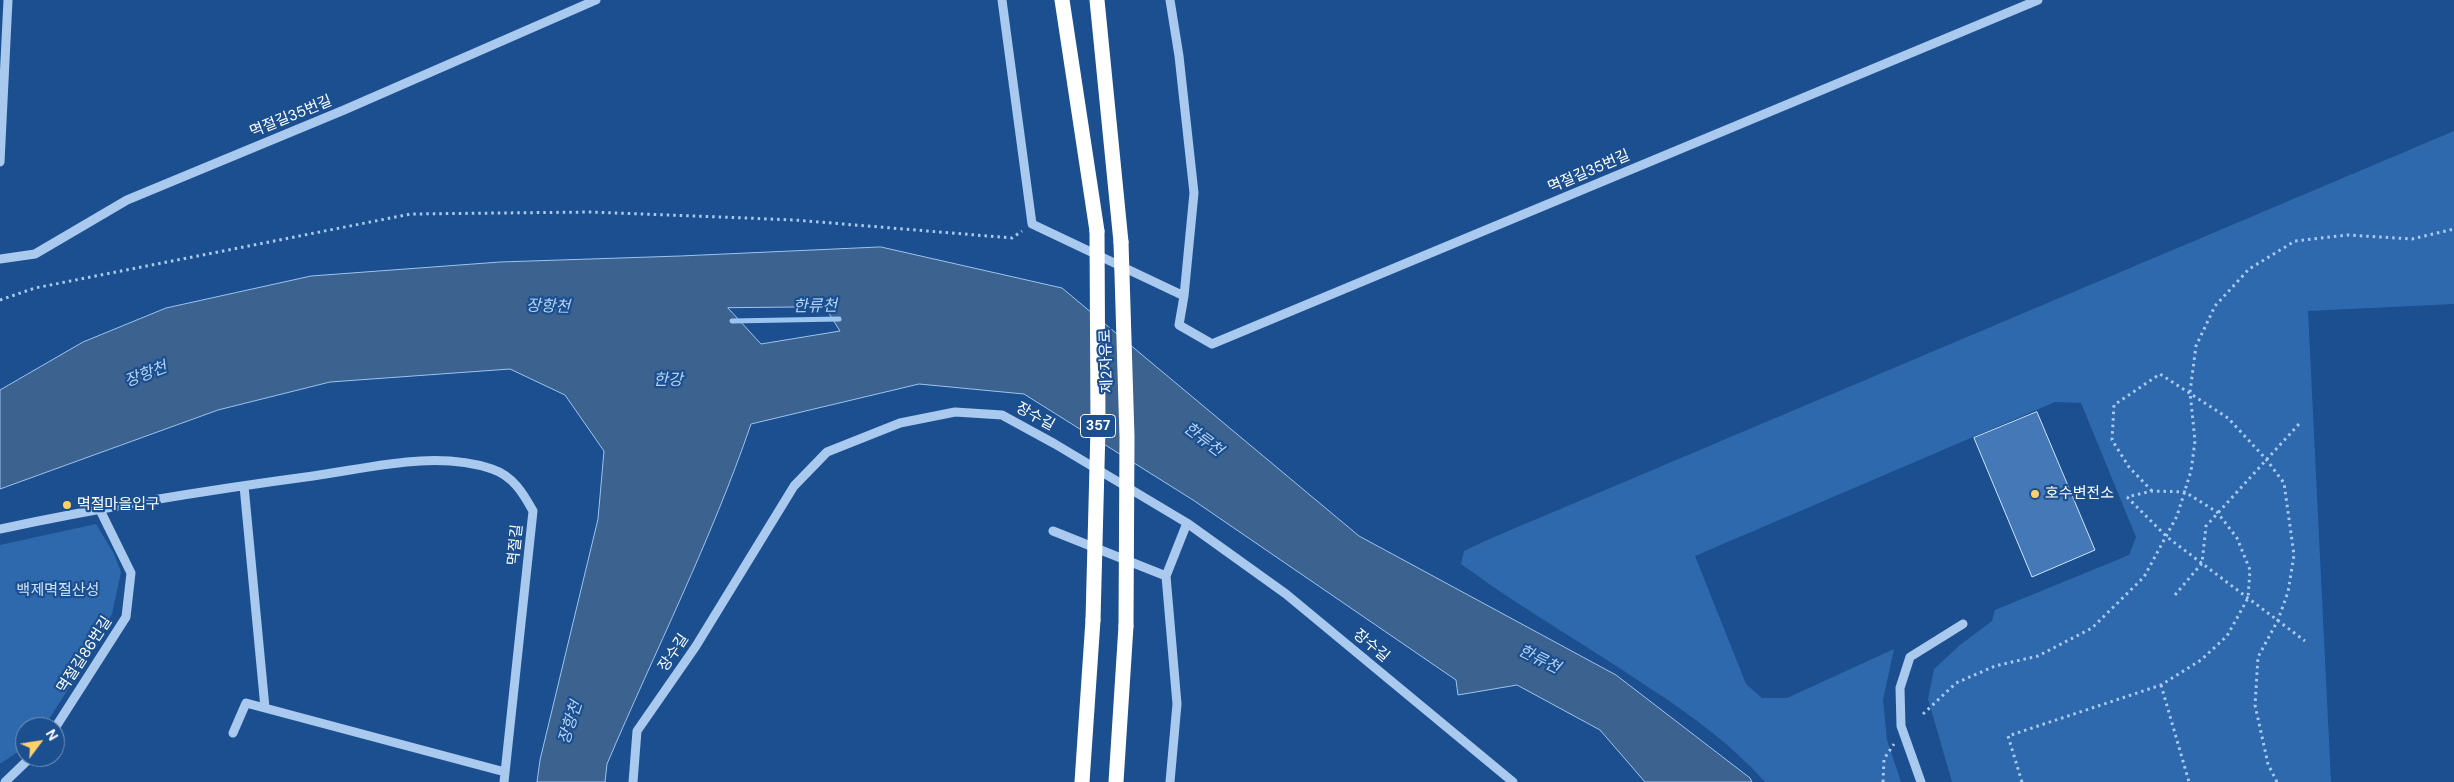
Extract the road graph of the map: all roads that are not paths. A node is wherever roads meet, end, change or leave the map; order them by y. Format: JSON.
{"nodes":[{"id":1,"x":8,"y":0,"type":"edge"},
{"id":2,"x":596,"y":0,"type":"edge"},
{"id":3,"x":1002,"y":0,"type":"edge"},
{"id":4,"x":1062,"y":0,"type":"edge"},
{"id":5,"x":1097,"y":0,"type":"edge"},
{"id":6,"x":1170,"y":0,"type":"edge"},
{"id":7,"x":2038,"y":0,"type":"edge"},
{"id":8,"x":0,"y":162,"type":"edge"},
{"id":9,"x":0,"y":260,"type":"edge"},
{"id":10,"x":1184,"y":296,"type":"junction"},
{"id":11,"x":244,"y":486,"type":"junction"},
{"id":12,"x":100,"y":510,"type":"junction"},
{"id":13,"x":1187,"y":524,"type":"junction"},
{"id":14,"x":0,"y":529,"type":"edge"},
{"id":15,"x":1053,"y":531,"type":"dead end"},
{"id":16,"x":1166,"y":576,"type":"junction"},
{"id":17,"x":1964,"y":624,"type":"dead end"},
{"id":18,"x":265,"y":708,"type":"junction"},
{"id":19,"x":62,"y":717,"type":"edge"},
{"id":20,"x":233,"y":733,"type":"dead end"},
{"id":21,"x":21,"y":767,"type":"edge"},
{"id":22,"x":505,"y":772,"type":"junction"},
{"id":23,"x":5,"y":782,"type":"edge"},
{"id":24,"x":504,"y":782,"type":"edge"},
{"id":25,"x":633,"y":782,"type":"edge"},
{"id":26,"x":1082,"y":782,"type":"edge"},
{"id":27,"x":1116,"y":782,"type":"edge"},
{"id":28,"x":1170,"y":782,"type":"edge"},
{"id":29,"x":1514,"y":782,"type":"edge"},
{"id":30,"x":1921,"y":782,"type":"edge"}],
"edges":[{"from":1,"to":8,"type":"street"},
{"from":2,"to":9,"type":"street","name":"멱절길35번길"},
{"from":3,"to":10,"type":"street"},
{"from":4,"to":26,"type":"highway","number":"357","bridge":true},
{"from":5,"to":27,"type":"highway","name":"제2자유로","number":"357","bridge":true},
{"from":6,"to":10,"type":"street"},
{"from":7,"to":10,"type":"street","name":"멱절길35번길"},
{"from":11,"to":12,"type":"street","name":"멱절길"},
{"from":11,"to":18,"type":"street"},
{"from":11,"to":22,"type":"street","name":"멱절길"},
{"from":12,"to":14,"type":"street","name":"멱절길"},
{"from":12,"to":19,"type":"street","name":"멱절길86번길"},
{"from":13,"to":16,"type":"street"},
{"from":13,"to":25,"type":"street","name":"장수길"},
{"from":13,"to":29,"type":"street","name":"장수길"},
{"from":15,"to":16,"type":"street"},
{"from":16,"to":28,"type":"street"},
{"from":17,"to":30,"type":"street"},
{"from":18,"to":20,"type":"street"},
{"from":18,"to":22,"type":"street"},
{"from":21,"to":23,"type":"street"},
{"from":22,"to":24,"type":"street","name":"멱절길"}]}
